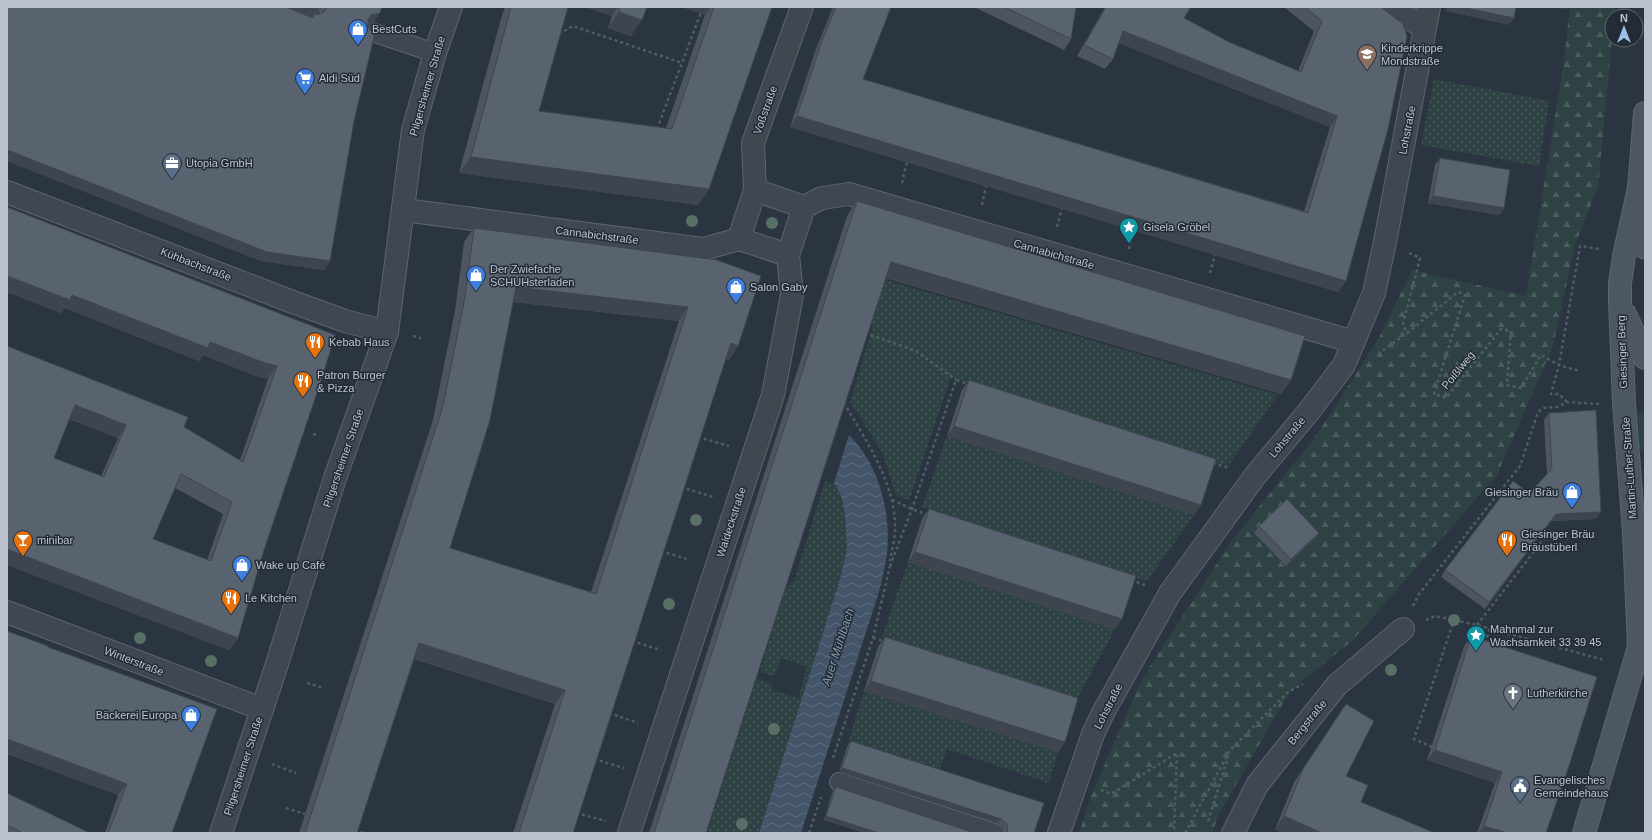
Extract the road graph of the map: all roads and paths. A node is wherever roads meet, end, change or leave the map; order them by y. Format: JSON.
{"nodes":[{"id":1,"x":292,"y":7,"type":"edge"},
{"id":2,"x":451,"y":7,"type":"edge"},
{"id":3,"x":703,"y":7,"type":"edge"},
{"id":4,"x":802,"y":7,"type":"edge"},
{"id":5,"x":1390,"y":7,"type":"edge"},
{"id":6,"x":1429,"y":7,"type":"edge"},
{"id":7,"x":311,"y":13,"type":"dead end"},
{"id":8,"x":1425,"y":28,"type":"junction"},
{"id":9,"x":372,"y":32,"type":"edge"},
{"id":10,"x":557,"y":40,"type":"edge"},
{"id":11,"x":435,"y":53,"type":"junction"},
{"id":12,"x":682,"y":63,"type":"junction"},
{"id":13,"x":1645,"y":113,"type":"edge"},
{"id":14,"x":656,"y":132,"type":"edge"},
{"id":15,"x":907,"y":162,"type":"edge"},
{"id":16,"x":986,"y":186,"type":"edge"},
{"id":17,"x":900,"y":187,"type":"dead end"},
{"id":18,"x":1639,"y":188,"type":"junction"},
{"id":19,"x":756,"y":190,"type":"junction"},
{"id":20,"x":7,"y":192,"type":"edge"},
{"id":21,"x":804,"y":206,"type":"junction"},
{"id":22,"x":1062,"y":208,"type":"edge"},
{"id":23,"x":404,"y":210,"type":"junction"},
{"id":24,"x":981,"y":210,"type":"dead end"},
{"id":25,"x":1133,"y":230,"type":"edge"},
{"id":26,"x":1056,"y":232,"type":"dead end"},
{"id":27,"x":739,"y":239,"type":"junction"},
{"id":28,"x":1386,"y":242,"type":"junction"},
{"id":29,"x":1645,"y":248,"type":"edge"},
{"id":30,"x":1600,"y":249,"type":"dead end"},
{"id":31,"x":1128,"y":254,"type":"dead end"},
{"id":32,"x":1215,"y":254,"type":"edge"},
{"id":33,"x":788,"y":256,"type":"junction"},
{"id":34,"x":1209,"y":277,"type":"dead end"},
{"id":35,"x":1620,"y":302,"type":"junction"},
{"id":36,"x":869,"y":327,"type":"edge"},
{"id":37,"x":387,"y":332,"type":"junction"},
{"id":38,"x":862,"y":333,"type":"edge"},
{"id":39,"x":867,"y":334,"type":"junction"},
{"id":40,"x":864,"y":341,"type":"edge"},
{"id":41,"x":1354,"y":342,"type":"junction"},
{"id":42,"x":1645,"y":358,"type":"edge"},
{"id":43,"x":1559,"y":365,"type":"junction"},
{"id":44,"x":1579,"y":371,"type":"dead end"},
{"id":45,"x":956,"y":380,"type":"junction"},
{"id":46,"x":971,"y":385,"type":"edge"},
{"id":47,"x":846,"y":396,"type":"edge"},
{"id":48,"x":1567,"y":402,"type":"junction"},
{"id":49,"x":844,"y":403,"type":"junction"},
{"id":50,"x":1624,"y":403,"type":"joint"},
{"id":51,"x":1590,"y":404,"type":"dead end"},
{"id":52,"x":842,"y":411,"type":"edge"},
{"id":53,"x":313,"y":434,"type":"edge"},
{"id":54,"x":317,"y":435,"type":"dead end"},
{"id":55,"x":695,"y":436,"type":"edge"},
{"id":56,"x":732,"y":447,"type":"dead end"},
{"id":57,"x":1206,"y":460,"type":"edge"},
{"id":58,"x":1255,"y":476,"type":"junction"},
{"id":59,"x":679,"y":487,"type":"edge"},
{"id":60,"x":1645,"y":496,"type":"edge"},
{"id":61,"x":715,"y":498,"type":"dead end"},
{"id":62,"x":892,"y":500,"type":"junction"},
{"id":63,"x":912,"y":509,"type":"junction"},
{"id":64,"x":934,"y":516,"type":"edge"},
{"id":65,"x":1634,"y":532,"type":"junction"},
{"id":66,"x":1568,"y":539,"type":"dead end"},
{"id":67,"x":658,"y":550,"type":"edge"},
{"id":68,"x":695,"y":562,"type":"dead end"},
{"id":69,"x":890,"y":566,"type":"junction"},
{"id":70,"x":1131,"y":580,"type":"edge"},
{"id":71,"x":1170,"y":593,"type":"junction"},
{"id":72,"x":7,"y":612,"type":"edge"},
{"id":73,"x":1454,"y":620,"type":"junction"},
{"id":74,"x":1477,"y":625,"type":"junction"},
{"id":75,"x":1490,"y":628,"type":"junction"},
{"id":76,"x":1403,"y":629,"type":"junction"},
{"id":77,"x":873,"y":638,"type":"junction"},
{"id":78,"x":630,"y":640,"type":"edge"},
{"id":79,"x":1642,"y":641,"type":"edge"},
{"id":80,"x":888,"y":642,"type":"edge"},
{"id":81,"x":1484,"y":646,"type":"edge"},
{"id":82,"x":666,"y":652,"type":"dead end"},
{"id":83,"x":1604,"y":660,"type":"dead end"},
{"id":84,"x":308,"y":683,"type":"dead end"},
{"id":85,"x":322,"y":688,"type":"dead end"},
{"id":86,"x":1288,"y":692,"type":"dead end"},
{"id":87,"x":262,"y":708,"type":"junction"},
{"id":88,"x":606,"y":712,"type":"edge"},
{"id":89,"x":642,"y":724,"type":"dead end"},
{"id":90,"x":1432,"y":747,"type":"dead end"},
{"id":91,"x":1230,"y":750,"type":"junction"},
{"id":92,"x":592,"y":758,"type":"edge"},
{"id":93,"x":832,"y":763,"type":"dead end"},
{"id":94,"x":628,"y":769,"type":"dead end"},
{"id":95,"x":839,"y":782,"type":"dead end"},
{"id":96,"x":1099,"y":789,"type":"dead end"},
{"id":97,"x":822,"y":792,"type":"dead end"},
{"id":98,"x":286,"y":808,"type":"dead end"},
{"id":99,"x":574,"y":812,"type":"edge"},
{"id":100,"x":305,"y":814,"type":"dead end"},
{"id":101,"x":1207,"y":821,"type":"dead end"},
{"id":102,"x":610,"y":823,"type":"dead end"},
{"id":103,"x":353,"y":830,"type":"edge"},
{"id":104,"x":1238,"y":831,"type":"edge"},
{"id":105,"x":221,"y":833,"type":"edge"},
{"id":106,"x":364,"y":833,"type":"edge"},
{"id":107,"x":629,"y":833,"type":"edge"},
{"id":108,"x":809,"y":833,"type":"edge"},
{"id":109,"x":995,"y":833,"type":"edge"},
{"id":110,"x":1059,"y":833,"type":"edge"},
{"id":111,"x":1174,"y":833,"type":"edge"},
{"id":112,"x":1185,"y":833,"type":"edge"},
{"id":113,"x":1584,"y":833,"type":"edge"}],
"edges":[{"from":1,"to":7,"type":"lane"},
{"from":2,"to":11,"type":"street","name":"Pilgersheimer Straße"},
{"from":3,"to":12,"type":"path"},
{"from":4,"to":19,"type":"street","name":"Voßstraße"},
{"from":5,"to":8,"type":"street"},
{"from":6,"to":8,"type":"street","name":"Lohstraße"},
{"from":8,"to":28,"type":"street","name":"Lohstraße"},
{"from":9,"to":11,"type":"lane"},
{"from":10,"to":12,"type":"path"},
{"from":11,"to":23,"type":"street","name":"Pilgersheimer Straße"},
{"from":12,"to":14,"type":"path"},
{"from":13,"to":18,"type":"main road","name":"Giesinger Berg"},
{"from":15,"to":17,"type":"path"},
{"from":16,"to":24,"type":"path"},
{"from":18,"to":29,"type":"main road","name":"Giesinger Berg"},
{"from":18,"to":35,"type":"main road","name":"Giesinger Berg"},
{"from":19,"to":21,"type":"street"},
{"from":19,"to":27,"type":"street","name":"Voßstraße"},
{"from":20,"to":37,"type":"street","name":"Kühbachstraße"},
{"from":21,"to":33,"type":"street","name":"Waldeckstraße"},
{"from":21,"to":41,"type":"street","name":"Cannabichstraße"},
{"from":22,"to":26,"type":"path"},
{"from":23,"to":27,"type":"street","name":"Cannabichstraße"},
{"from":23,"to":37,"type":"street","name":"Pilgersheimer Straße"},
{"from":25,"to":31,"type":"path"},
{"from":27,"to":33,"type":"street"},
{"from":28,"to":41,"type":"street","name":"Lohstraße"},
{"from":28,"to":43,"type":"path","name":"Poißlweg"},
{"from":30,"to":43,"type":"path"},
{"from":32,"to":34,"type":"path"},
{"from":33,"to":107,"type":"street","name":"Waldeckstraße"},
{"from":35,"to":42,"type":"main road","name":"Giesinger Berg"},
{"from":35,"to":50,"type":"main road","name":"Giesinger Berg"},
{"from":36,"to":39,"type":"path"},
{"from":37,"to":87,"type":"street","name":"Pilgersheimer Straße"},
{"from":38,"to":39,"type":"path"},
{"from":39,"to":40,"type":"path"},
{"from":39,"to":45,"type":"path"},
{"from":41,"to":58,"type":"street","name":"Lohstraße"},
{"from":43,"to":44,"type":"path"},
{"from":43,"to":48,"type":"path"},
{"from":45,"to":46,"type":"path"},
{"from":45,"to":63,"type":"path"},
{"from":47,"to":49,"type":"path"},
{"from":48,"to":51,"type":"path"},
{"from":48,"to":76,"type":"path"},
{"from":49,"to":52,"type":"path"},
{"from":49,"to":62,"type":"path"},
{"from":50,"to":65,"type":"main road","name":"Martin-Luther-Straße"},
{"from":53,"to":54,"type":"path"},
{"from":55,"to":56,"type":"path"},
{"from":57,"to":58,"type":"path"},
{"from":58,"to":71,"type":"street","name":"Lohstraße"},
{"from":59,"to":61,"type":"path"},
{"from":60,"to":65,"type":"main road","name":"Martin-Luther-Straße"},
{"from":62,"to":63,"type":"path"},
{"from":62,"to":69,"type":"path"},
{"from":63,"to":64,"type":"path"},
{"from":63,"to":69,"type":"path"},
{"from":65,"to":79,"type":"main road","name":"Martin-Luther-Straße"},
{"from":66,"to":74,"type":"path"},
{"from":67,"to":68,"type":"path"},
{"from":69,"to":77,"type":"path"},
{"from":70,"to":71,"type":"path"},
{"from":71,"to":110,"type":"street","name":"Lohstraße"},
{"from":72,"to":87,"type":"street","name":"Winterstraße"},
{"from":73,"to":74,"type":"path"},
{"from":73,"to":76,"type":"path"},
{"from":73,"to":90,"type":"path"},
{"from":74,"to":75,"type":"path"},
{"from":75,"to":81,"type":"path"},
{"from":75,"to":83,"type":"path"},
{"from":76,"to":104,"type":"street","name":"Bergstraße"},
{"from":77,"to":80,"type":"path"},
{"from":77,"to":93,"type":"path"},
{"from":78,"to":82,"type":"path"},
{"from":79,"to":113,"type":"main road","name":"Martin-Luther-Straße"},
{"from":84,"to":85,"type":"path"},
{"from":86,"to":91,"type":"path"},
{"from":87,"to":105,"type":"street","name":"Pilgersheimer Straße"},
{"from":88,"to":89,"type":"path"},
{"from":91,"to":101,"type":"path"},
{"from":91,"to":112,"type":"path"},
{"from":92,"to":94,"type":"path"},
{"from":95,"to":109,"type":"lane"},
{"from":96,"to":111,"type":"path"},
{"from":97,"to":108,"type":"path"},
{"from":98,"to":100,"type":"path"},
{"from":99,"to":102,"type":"path"},
{"from":103,"to":106,"type":"path"}]}
